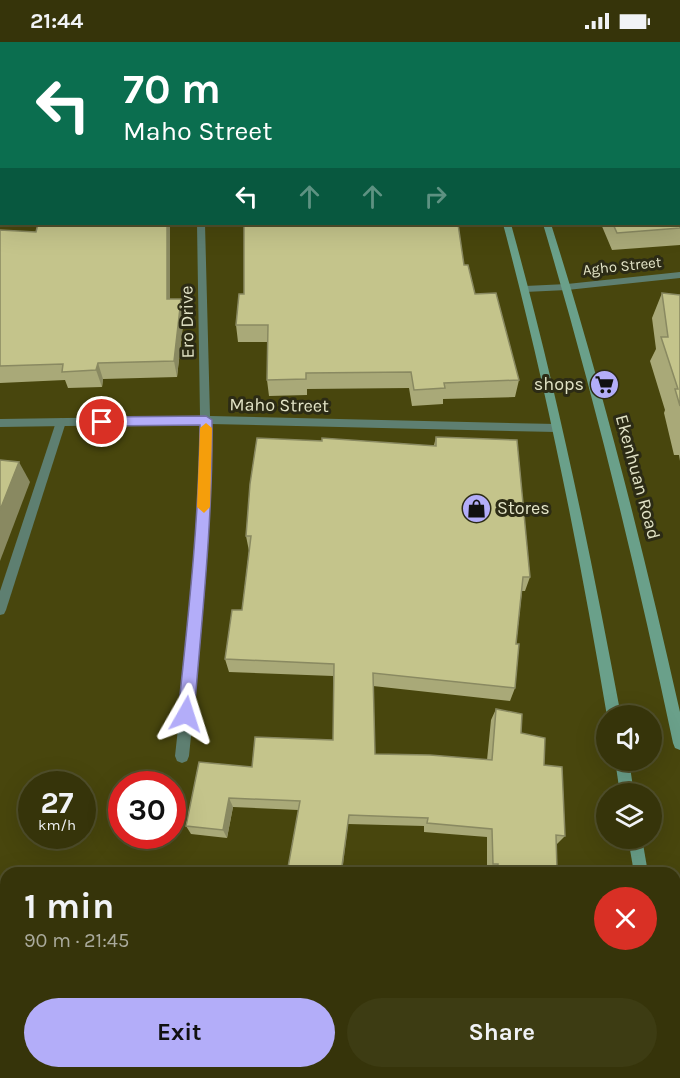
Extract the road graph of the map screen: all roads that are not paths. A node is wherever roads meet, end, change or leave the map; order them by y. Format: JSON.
{"nodes":[{"id":1,"x":201,"y":225,"type":"edge"},
{"id":2,"x":507,"y":225,"type":"edge"},
{"id":3,"x":547,"y":225,"type":"edge"},
{"id":4,"x":680,"y":275,"type":"edge"},
{"id":5,"x":567,"y":287,"type":"junction"},
{"id":6,"x":525,"y":289,"type":"junction"},
{"id":7,"x":206,"y":420,"type":"junction"},
{"id":8,"x":61,"y":422,"type":"junction"},
{"id":9,"x":0,"y":423,"type":"edge"},
{"id":10,"x":556,"y":428,"type":"junction"},
{"id":11,"x":0,"y":610,"type":"edge"},
{"id":12,"x":612,"y":705,"type":"edge"},
{"id":13,"x":680,"y":743,"type":"edge"},
{"id":14,"x":182,"y":756,"type":"dead end"},
{"id":15,"x":637,"y":849,"type":"edge"},
{"id":16,"x":640,"y":867,"type":"edge"}],
"edges":[{"from":1,"to":7,"type":"street","name":"Ero Drive"},
{"from":2,"to":6,"type":"main road"},
{"from":3,"to":5,"type":"main road","name":"Ekenhuan Road"},
{"from":4,"to":5,"type":"street","name":"Agho Street"},
{"from":5,"to":6,"type":"street","name":"Agho Street"},
{"from":5,"to":13,"type":"main road","name":"Ekenhuan Road"},
{"from":6,"to":10,"type":"main road"},
{"from":7,"to":8,"type":"street","name":"Maho Street"},
{"from":7,"to":10,"type":"street","name":"Maho Street"},
{"from":7,"to":14,"type":"street","name":"Ero Drive"},
{"from":8,"to":9,"type":"street","name":"Maho Street"},
{"from":8,"to":11,"type":"street"},
{"from":10,"to":12,"type":"main road"},
{"from":15,"to":16,"type":"main road"}]}
